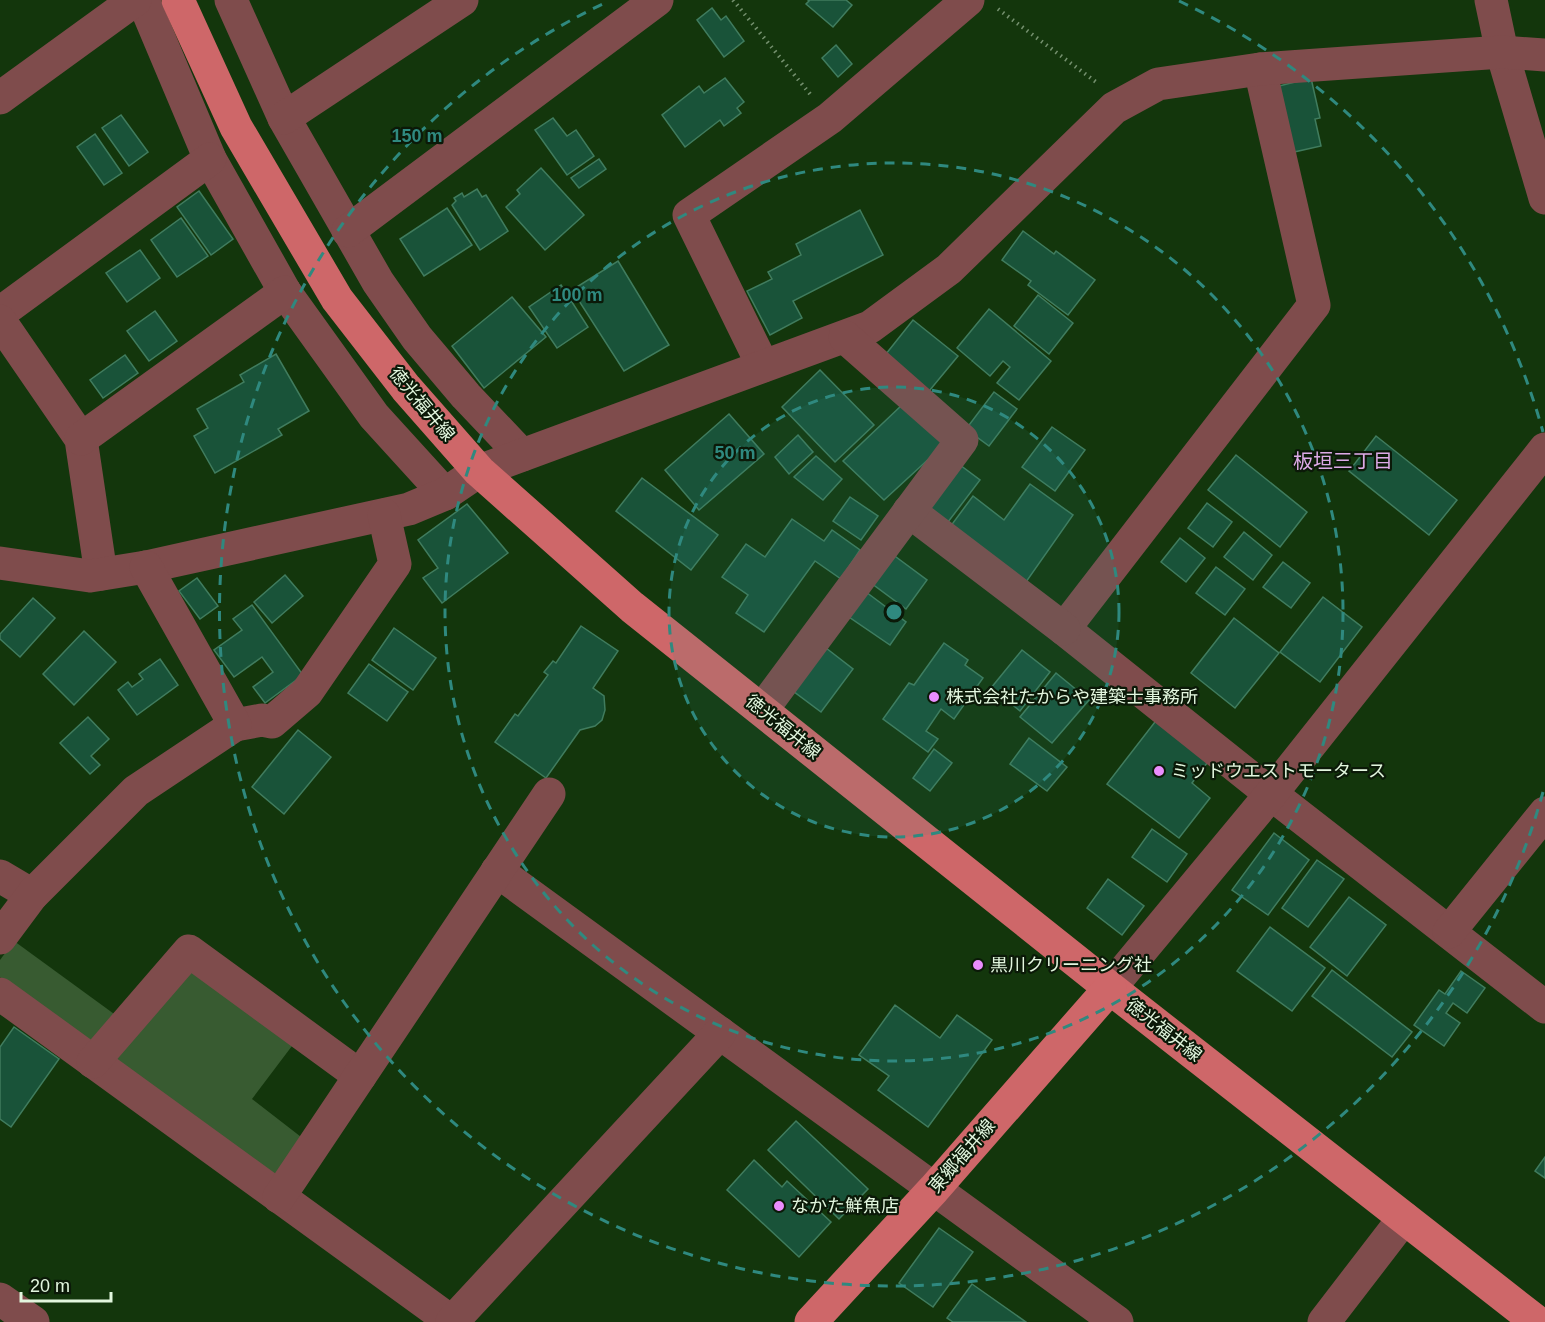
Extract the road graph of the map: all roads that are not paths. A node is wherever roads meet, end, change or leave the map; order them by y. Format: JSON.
{"nodes":[{"id":1,"x":135,"y":0,"type":"edge"},
{"id":2,"x":143,"y":0,"type":"edge"},
{"id":3,"x":178,"y":0,"type":"edge"},
{"id":4,"x":231,"y":0,"type":"edge"},
{"id":5,"x":462,"y":0,"type":"edge"},
{"id":6,"x":657,"y":0,"type":"edge"},
{"id":7,"x":1491,"y":0,"type":"edge"},
{"id":8,"x":981,"y":4,"type":"edge"},
{"id":9,"x":1503,"y":52,"type":"junction"},
{"id":10,"x":1545,"y":55,"type":"edge"},
{"id":11,"x":1260,"y":69,"type":"junction"},
{"id":12,"x":0,"y":98,"type":"edge"},
{"id":13,"x":284,"y":118,"type":"junction"},
{"id":14,"x":210,"y":159,"type":"junction"},
{"id":15,"x":1545,"y":198,"type":"edge"},
{"id":16,"x":348,"y":231,"type":"junction"},
{"id":17,"x":285,"y":292,"type":"junction"},
{"id":18,"x":0,"y":313,"type":"edge"},
{"id":19,"x":0,"y":321,"type":"edge"},
{"id":20,"x":845,"y":337,"type":"junction"},
{"id":21,"x":763,"y":366,"type":"junction"},
{"id":22,"x":81,"y":439,"type":"junction"},
{"id":23,"x":1545,"y":449,"type":"edge"},
{"id":24,"x":522,"y":455,"type":"junction"},
{"id":25,"x":479,"y":471,"type":"junction"},
{"id":26,"x":445,"y":494,"type":"junction"},
{"id":27,"x":909,"y":511,"type":"junction"},
{"id":28,"x":384,"y":514,"type":"junction"},
{"id":29,"x":0,"y":563,"type":"edge"},
{"id":30,"x":146,"y":567,"type":"junction"},
{"id":31,"x":101,"y":574,"type":"junction"},
{"id":32,"x":1064,"y":629,"type":"junction"},
{"id":33,"x":762,"y":710,"type":"junction"},
{"id":34,"x":235,"y":725,"type":"junction"},
{"id":35,"x":549,"y":794,"type":"dead end"},
{"id":36,"x":1271,"y":794,"type":"junction"},
{"id":37,"x":1545,"y":813,"type":"edge"},
{"id":38,"x":497,"y":872,"type":"junction"},
{"id":39,"x":0,"y":876,"type":"edge"},
{"id":40,"x":32,"y":896,"type":"junction"},
{"id":41,"x":1449,"y":932,"type":"junction"},
{"id":42,"x":0,"y":938,"type":"edge"},
{"id":43,"x":1110,"y":988,"type":"junction"},
{"id":44,"x":0,"y":994,"type":"edge"},
{"id":45,"x":1545,"y":1007,"type":"edge"},
{"id":46,"x":720,"y":1033,"type":"junction"},
{"id":47,"x":93,"y":1062,"type":"junction"},
{"id":48,"x":360,"y":1076,"type":"junction"},
{"id":49,"x":934,"y":1189,"type":"junction"},
{"id":50,"x":279,"y":1197,"type":"junction"},
{"id":51,"x":1404,"y":1218,"type":"junction"},
{"id":52,"x":0,"y":1299,"type":"edge"},
{"id":53,"x":33,"y":1322,"type":"edge"},
{"id":54,"x":452,"y":1322,"type":"edge"},
{"id":55,"x":811,"y":1322,"type":"edge"},
{"id":56,"x":1117,"y":1322,"type":"edge"},
{"id":57,"x":1324,"y":1322,"type":"edge"},
{"id":58,"x":1537,"y":1322,"type":"edge"}],
"edges":[{"from":1,"to":12,"type":"street"},
{"from":2,"to":14,"type":"street"},
{"from":3,"to":25,"type":"main road","name":"徳光福井線"},
{"from":4,"to":13,"type":"street"},
{"from":5,"to":13,"type":"street"},
{"from":6,"to":16,"type":"street"},
{"from":7,"to":9,"type":"street"},
{"from":8,"to":21,"type":"street"},
{"from":9,"to":10,"type":"street"},
{"from":9,"to":11,"type":"street"},
{"from":9,"to":15,"type":"street"},
{"from":11,"to":20,"type":"street"},
{"from":11,"to":32,"type":"street"},
{"from":13,"to":16,"type":"street"},
{"from":14,"to":17,"type":"street"},
{"from":14,"to":18,"type":"street"},
{"from":16,"to":24,"type":"street"},
{"from":17,"to":22,"type":"street"},
{"from":17,"to":26,"type":"street"},
{"from":19,"to":22,"type":"street"},
{"from":20,"to":21,"type":"street"},
{"from":20,"to":27,"type":"street"},
{"from":21,"to":24,"type":"street"},
{"from":22,"to":31,"type":"street"},
{"from":23,"to":36,"type":"street"},
{"from":24,"to":25,"type":"street"},
{"from":25,"to":26,"type":"street"},
{"from":25,"to":33,"type":"main road","name":"徳光福井線"},
{"from":26,"to":28,"type":"street"},
{"from":27,"to":32,"type":"street"},
{"from":27,"to":33,"type":"street"},
{"from":28,"to":30,"type":"street"},
{"from":28,"to":34,"type":"street"},
{"from":29,"to":31,"type":"street"},
{"from":30,"to":31,"type":"street"},
{"from":30,"to":34,"type":"street"},
{"from":32,"to":36,"type":"street"},
{"from":33,"to":43,"type":"main road","name":"徳光福井線"},
{"from":34,"to":40,"type":"street"},
{"from":35,"to":38,"type":"street"},
{"from":36,"to":41,"type":"street"},
{"from":36,"to":43,"type":"street"},
{"from":37,"to":41,"type":"street"},
{"from":38,"to":46,"type":"street"},
{"from":38,"to":48,"type":"street"},
{"from":39,"to":40,"type":"street"},
{"from":40,"to":42,"type":"street"},
{"from":41,"to":45,"type":"street"},
{"from":43,"to":49,"type":"main road","name":"東郷福井線"},
{"from":43,"to":51,"type":"main road","name":"徳光福井線"},
{"from":44,"to":47,"type":"street"},
{"from":46,"to":49,"type":"street"},
{"from":46,"to":54,"type":"street"},
{"from":47,"to":48,"type":"street"},
{"from":47,"to":50,"type":"street"},
{"from":48,"to":50,"type":"street"},
{"from":49,"to":55,"type":"main road","name":"東郷福井線"},
{"from":49,"to":56,"type":"street"},
{"from":50,"to":54,"type":"street"},
{"from":51,"to":57,"type":"street"},
{"from":51,"to":58,"type":"main road","name":"徳光福井線"},
{"from":52,"to":53,"type":"street"}]}
